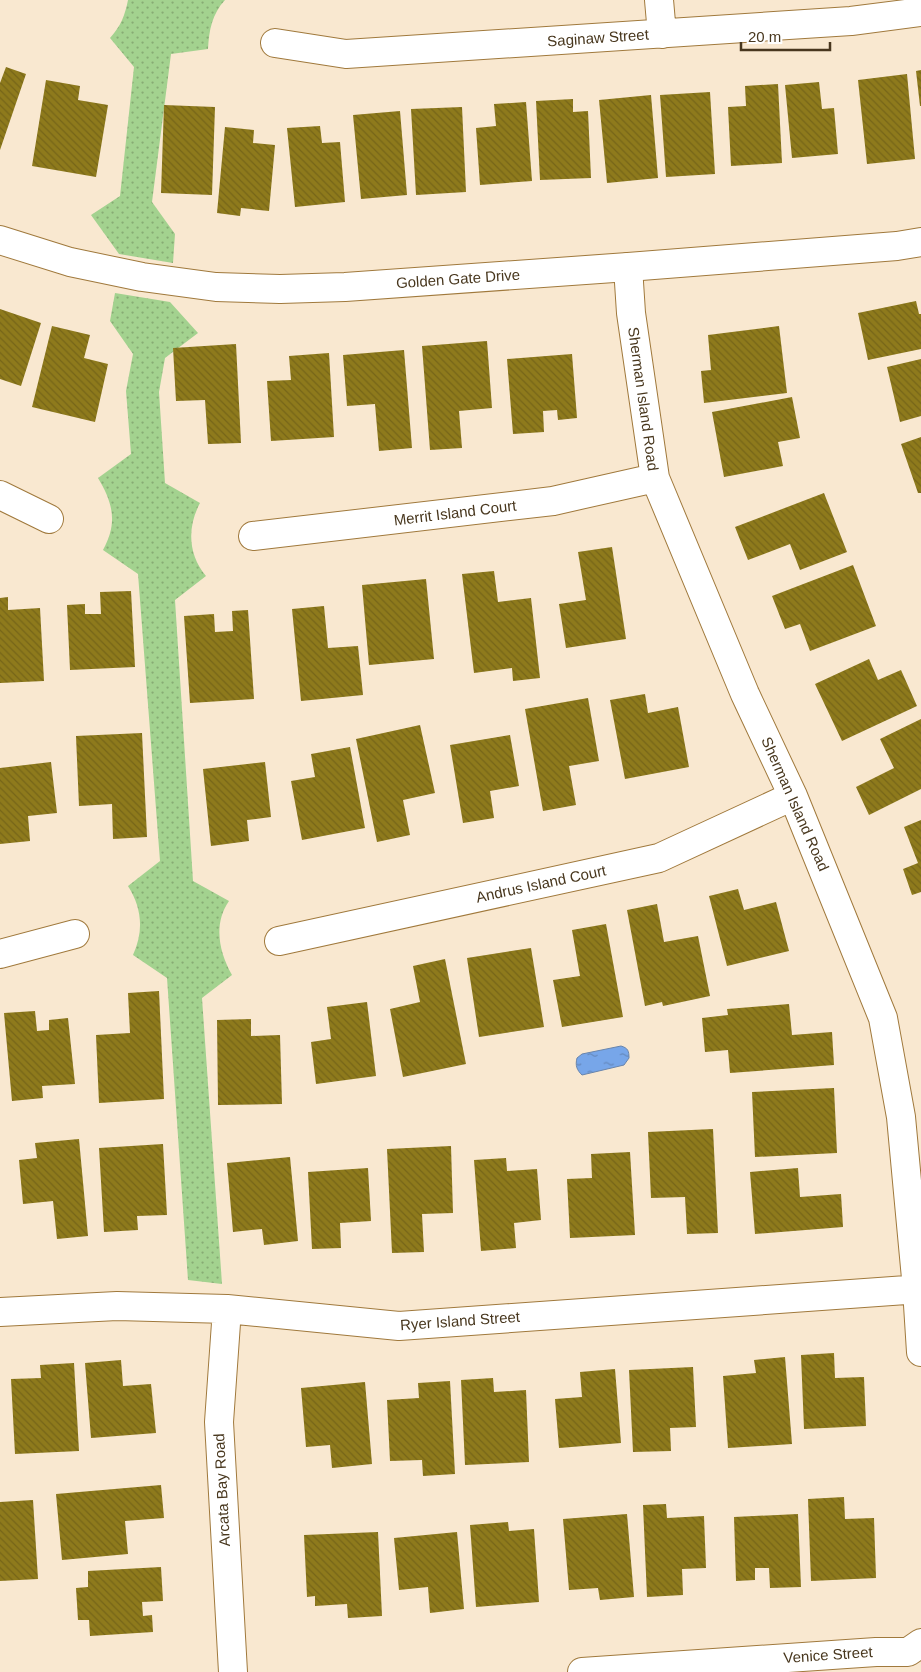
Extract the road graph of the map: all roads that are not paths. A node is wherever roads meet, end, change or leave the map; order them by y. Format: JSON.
{"nodes":[{"id":1,"x":659,"y":0,"type":"edge"},
{"id":2,"x":921,"y":12,"type":"edge"},
{"id":3,"x":662,"y":34,"type":"junction"},
{"id":4,"x":276,"y":42,"type":"dead end"},
{"id":5,"x":0,"y":240,"type":"edge"},
{"id":6,"x":921,"y":242,"type":"edge"},
{"id":7,"x":628,"y":267,"type":"junction"},
{"id":8,"x":654,"y":478,"type":"junction"},
{"id":9,"x":0,"y":495,"type":"edge"},
{"id":10,"x":49,"y":519,"type":"dead end"},
{"id":11,"x":253,"y":536,"type":"dead end"},
{"id":12,"x":793,"y":796,"type":"junction"},
{"id":13,"x":75,"y":934,"type":"dead end"},
{"id":14,"x":279,"y":941,"type":"dead end"},
{"id":15,"x":0,"y":954,"type":"edge"},
{"id":16,"x":919,"y":1289,"type":"edge"},
{"id":17,"x":227,"y":1309,"type":"junction"},
{"id":18,"x":0,"y":1312,"type":"edge"},
{"id":19,"x":921,"y":1352,"type":"edge"},
{"id":20,"x":921,"y":1643,"type":"edge"},
{"id":21,"x":233,"y":1672,"type":"edge"},
{"id":22,"x":582,"y":1672,"type":"edge"}],
"edges":[{"from":1,"to":3,"type":"street"},
{"from":2,"to":3,"type":"street","name":"Saginaw Street"},
{"from":3,"to":4,"type":"street","name":"Saginaw Street"},
{"from":5,"to":7,"type":"street","name":"Golden Gate Drive"},
{"from":6,"to":7,"type":"street","name":"Golden Gate Drive"},
{"from":7,"to":8,"type":"street","name":"Sherman Island Road"},
{"from":8,"to":11,"type":"street","name":"Merrit Island Court"},
{"from":8,"to":12,"type":"street","name":"Sherman Island Road"},
{"from":9,"to":10,"type":"street"},
{"from":12,"to":14,"type":"street","name":"Andrus Island Court"},
{"from":12,"to":16,"type":"street","name":"Sherman Island Road"},
{"from":13,"to":15,"type":"street"},
{"from":16,"to":17,"type":"street","name":"Ryer Island Street"},
{"from":16,"to":19,"type":"street","name":"Sherman Island Road"},
{"from":17,"to":18,"type":"street","name":"Ryer Island Street"},
{"from":17,"to":21,"type":"street","name":"Arcata Bay Road"},
{"from":20,"to":22,"type":"street","name":"Venice Street"}]}
